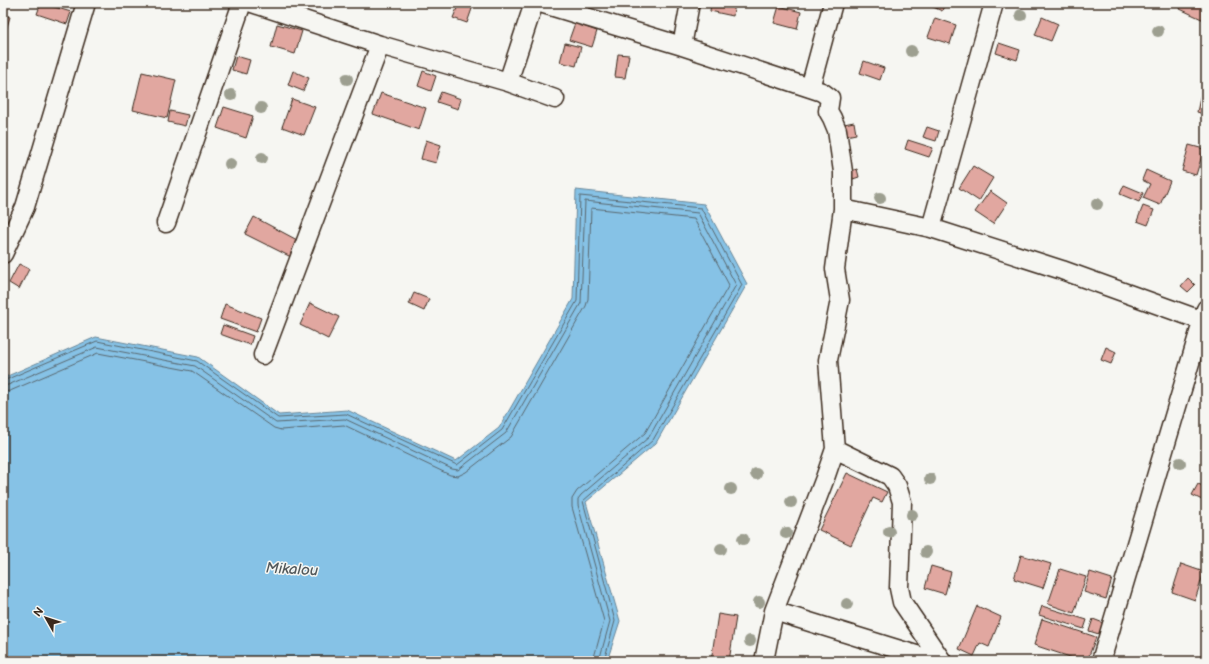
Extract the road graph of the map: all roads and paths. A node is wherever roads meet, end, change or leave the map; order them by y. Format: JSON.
{"nodes":[{"id":1,"x":86,"y":3,"type":"edge"},
{"id":2,"x":242,"y":3,"type":"edge"},
{"id":3,"x":252,"y":3,"type":"edge"},
{"id":4,"x":534,"y":3,"type":"edge"},
{"id":5,"x":540,"y":3,"type":"edge"},
{"id":6,"x":690,"y":3,"type":"edge"},
{"id":7,"x":833,"y":3,"type":"edge"},
{"id":8,"x":994,"y":3,"type":"edge"},
{"id":9,"x":380,"y":45,"type":"junction"},
{"id":10,"x":682,"y":46,"type":"junction"},
{"id":11,"x":508,"y":82,"type":"junction"},
{"id":12,"x":810,"y":88,"type":"junction"},
{"id":13,"x":556,"y":99,"type":"dead end"},
{"id":14,"x":843,"y":209,"type":"junction"},
{"id":15,"x":166,"y":223,"type":"dead end"},
{"id":16,"x":931,"y":228,"type":"junction"},
{"id":17,"x":3,"y":254,"type":"edge"},
{"id":18,"x":1205,"y":317,"type":"edge"},
{"id":19,"x":263,"y":356,"type":"dead end"},
{"id":20,"x":835,"y":448,"type":"junction"},
{"id":21,"x":774,"y":612,"type":"junction"},
{"id":22,"x":764,"y":661,"type":"edge"},
{"id":23,"x":936,"y":661,"type":"edge"},
{"id":24,"x":942,"y":661,"type":"edge"},
{"id":25,"x":1101,"y":661,"type":"edge"}],
"edges":[{"from":1,"to":17,"type":"street"},
{"from":2,"to":15,"type":"street"},
{"from":3,"to":9,"type":"street"},
{"from":4,"to":11,"type":"street"},
{"from":5,"to":10,"type":"street"},
{"from":6,"to":10,"type":"street"},
{"from":7,"to":12,"type":"street"},
{"from":8,"to":16,"type":"street"},
{"from":9,"to":11,"type":"street"},
{"from":9,"to":19,"type":"street"},
{"from":10,"to":12,"type":"street"},
{"from":11,"to":13,"type":"street"},
{"from":12,"to":14,"type":"street"},
{"from":14,"to":16,"type":"street"},
{"from":14,"to":20,"type":"street"},
{"from":16,"to":18,"type":"street"},
{"from":18,"to":25,"type":"street"},
{"from":20,"to":21,"type":"street"},
{"from":20,"to":24,"type":"street"},
{"from":21,"to":22,"type":"street"},
{"from":21,"to":23,"type":"street"}]}
